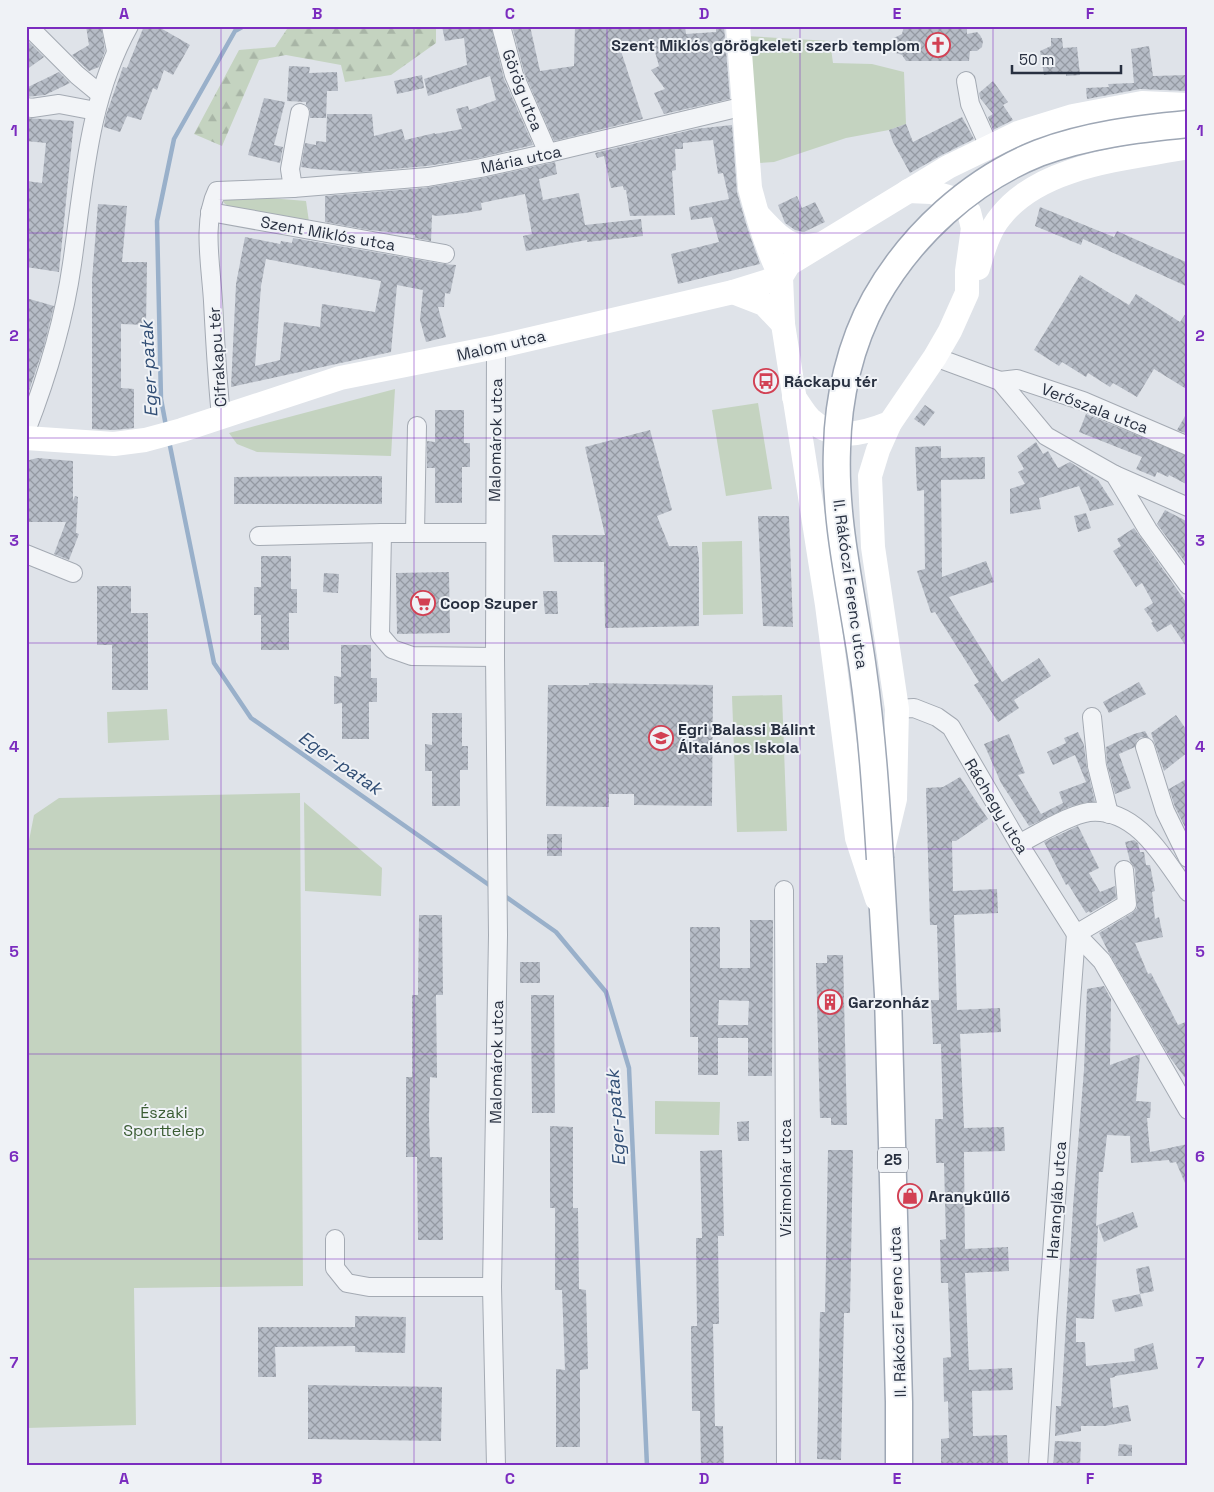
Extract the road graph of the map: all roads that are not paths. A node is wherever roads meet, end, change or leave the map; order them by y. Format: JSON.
{"nodes":[{"id":1,"x":28,"y":26,"type":"edge"},
{"id":2,"x":111,"y":26,"type":"edge"},
{"id":3,"x":129,"y":26,"type":"edge"},
{"id":4,"x":500,"y":26,"type":"edge"},
{"id":5,"x":738,"y":26,"type":"edge"},
{"id":6,"x":116,"y":51,"type":"junction"},
{"id":7,"x":966,"y":81,"type":"dead end"},
{"id":8,"x":1188,"y":104,"type":"edge"},
{"id":9,"x":745,"y":106,"type":"junction"},
{"id":10,"x":26,"y":107,"type":"edge"},
{"id":11,"x":96,"y":109,"type":"junction"},
{"id":12,"x":300,"y":113,"type":"dead end"},
{"id":13,"x":1188,"y":124,"type":"edge"},
{"id":14,"x":990,"y":146,"type":"junction"},
{"id":15,"x":1188,"y":147,"type":"edge"},
{"id":16,"x":548,"y":153,"type":"junction"},
{"id":17,"x":294,"y":188,"type":"junction"},
{"id":18,"x":217,"y":191,"type":"joint"},
{"id":19,"x":908,"y":191,"type":"junction"},
{"id":20,"x":210,"y":212,"type":"junction"},
{"id":21,"x":756,"y":213,"type":"junction"},
{"id":22,"x":821,"y":244,"type":"junction"},
{"id":23,"x":445,"y":254,"type":"dead end"},
{"id":24,"x":781,"y":277,"type":"junction"},
{"id":25,"x":733,"y":292,"type":"junction"},
{"id":26,"x":967,"y":292,"type":"junction"},
{"id":27,"x":784,"y":324,"type":"junction"},
{"id":28,"x":496,"y":347,"type":"junction"},
{"id":29,"x":935,"y":357,"type":"junction"},
{"id":30,"x":1000,"y":381,"type":"junction"},
{"id":31,"x":794,"y":397,"type":"junction"},
{"id":32,"x":221,"y":416,"type":"junction"},
{"id":33,"x":890,"y":423,"type":"junction"},
{"id":34,"x":417,"y":426,"type":"dead end"},
{"id":35,"x":26,"y":431,"type":"edge"},
{"id":36,"x":852,"y":435,"type":"junction"},
{"id":37,"x":26,"y":438,"type":"edge"},
{"id":38,"x":1188,"y":446,"type":"edge"},
{"id":39,"x":1115,"y":475,"type":"junction"},
{"id":40,"x":870,"y":476,"type":"junction"},
{"id":41,"x":1188,"y":507,"type":"edge"},
{"id":42,"x":382,"y":533,"type":"junction"},
{"id":43,"x":415,"y":533,"type":"junction"},
{"id":44,"x":494,"y":533,"type":"junction"},
{"id":45,"x":259,"y":536,"type":"dead end"},
{"id":46,"x":26,"y":554,"type":"edge"},
{"id":47,"x":73,"y":572,"type":"dead end"},
{"id":48,"x":1188,"y":585,"type":"edge"},
{"id":49,"x":494,"y":657,"type":"junction"},
{"id":50,"x":897,"y":709,"type":"junction"},
{"id":51,"x":1092,"y":717,"type":"dead end"},
{"id":52,"x":1145,"y":748,"type":"dead end"},
{"id":53,"x":1113,"y":816,"type":"junction"},
{"id":54,"x":1019,"y":844,"type":"junction"},
{"id":55,"x":1188,"y":858,"type":"edge"},
{"id":56,"x":880,"y":859,"type":"junction"},
{"id":57,"x":1124,"y":870,"type":"dead end"},
{"id":58,"x":784,"y":890,"type":"dead end"},
{"id":59,"x":1188,"y":892,"type":"edge"},
{"id":60,"x":884,"y":918,"type":"junction"},
{"id":61,"x":1076,"y":934,"type":"junction"},
{"id":62,"x":1188,"y":1110,"type":"edge"},
{"id":63,"x":335,"y":1239,"type":"dead end"},
{"id":64,"x":492,"y":1287,"type":"junction"},
{"id":65,"x":496,"y":1466,"type":"edge"},
{"id":66,"x":786,"y":1466,"type":"edge"},
{"id":67,"x":899,"y":1466,"type":"edge"},
{"id":68,"x":1038,"y":1466,"type":"edge"}],
"edges":[{"from":1,"to":11,"type":"street"},
{"from":2,"to":6,"type":"street"},
{"from":3,"to":6,"type":"street"},
{"from":4,"to":16,"type":"street","name":"Görög utca"},
{"from":5,"to":9,"type":"main road"},
{"from":6,"to":11,"type":"street"},
{"from":7,"to":14,"type":"street"},
{"from":8,"to":14,"type":"main road"},
{"from":9,"to":16,"type":"street","name":"Mária utca"},
{"from":9,"to":21,"type":"main road"},
{"from":10,"to":11,"type":"street"},
{"from":11,"to":35,"type":"street"},
{"from":12,"to":17,"type":"street"},
{"from":13,"to":56,"type":"main road","name":"II. Rákóczi Ferenc utca","number":"25","bridge":true},
{"from":14,"to":19,"type":"main road"},
{"from":15,"to":26,"type":"main road"},
{"from":16,"to":17,"type":"street","name":"Mária utca"},
{"from":17,"to":18,"type":"street","name":"Mária utca"},
{"from":18,"to":20,"type":"street","name":"Cifrakapu tér"},
{"from":19,"to":22,"type":"main road"},
{"from":19,"to":26,"type":"main road"},
{"from":20,"to":23,"type":"street","name":"Szent Miklós utca"},
{"from":20,"to":32,"type":"street","name":"Cifrakapu tér"},
{"from":21,"to":22,"type":"main road"},
{"from":21,"to":24,"type":"main road"},
{"from":22,"to":24,"type":"main road"},
{"from":24,"to":25,"type":"main road","name":"Malom utca"},
{"from":24,"to":27,"type":"main road"},
{"from":25,"to":27,"type":"main road"},
{"from":25,"to":28,"type":"main road","name":"Malom utca"},
{"from":26,"to":29,"type":"main road"},
{"from":27,"to":31,"type":"main road"},
{"from":28,"to":32,"type":"main road","name":"Malom utca"},
{"from":28,"to":44,"type":"street","name":"Malomárok utca"},
{"from":29,"to":30,"type":"street"},
{"from":29,"to":33,"type":"main road"},
{"from":30,"to":38,"type":"street","name":"Verőszala utca"},
{"from":30,"to":39,"type":"street"},
{"from":31,"to":36,"type":"main road"},
{"from":31,"to":60,"type":"main road","name":"II. Rákóczi Ferenc utca"},
{"from":32,"to":37,"type":"main road","name":"Cifrakapu tér"},
{"from":33,"to":36,"type":"main road"},
{"from":33,"to":40,"type":"main road","name":"II. Rákóczi Ferenc utca"},
{"from":34,"to":43,"type":"street"},
{"from":36,"to":40,"type":"main road"},
{"from":39,"to":41,"type":"street"},
{"from":39,"to":48,"type":"street"},
{"from":40,"to":50,"type":"main road","name":"II. Rákóczi Ferenc utca"},
{"from":42,"to":43,"type":"street"},
{"from":42,"to":45,"type":"street"},
{"from":42,"to":49,"type":"street"},
{"from":43,"to":44,"type":"street"},
{"from":44,"to":49,"type":"street","name":"Malomárok utca"},
{"from":46,"to":47,"type":"street"},
{"from":49,"to":64,"type":"street","name":"Malomárok utca"},
{"from":50,"to":54,"type":"street","name":"Ráchegy utca"},
{"from":50,"to":56,"type":"main road","name":"II. Rákóczi Ferenc utca"},
{"from":51,"to":53,"type":"street"},
{"from":52,"to":55,"type":"street"},
{"from":53,"to":54,"type":"street"},
{"from":53,"to":59,"type":"street"},
{"from":54,"to":61,"type":"street","name":"Ráchegy utca"},
{"from":56,"to":60,"type":"main road","name":"II. Rákóczi Ferenc utca","number":"25"},
{"from":57,"to":61,"type":"street"},
{"from":58,"to":66,"type":"street","name":"Vízimolnár utca"},
{"from":60,"to":67,"type":"main road","name":"II. Rákóczi Ferenc utca","number":"25"},
{"from":61,"to":62,"type":"street","name":"Ráchegy utca"},
{"from":61,"to":68,"type":"street","name":"Harangláb utca"},
{"from":63,"to":64,"type":"street"},
{"from":64,"to":65,"type":"street","name":"Malomárok utca"}]}
